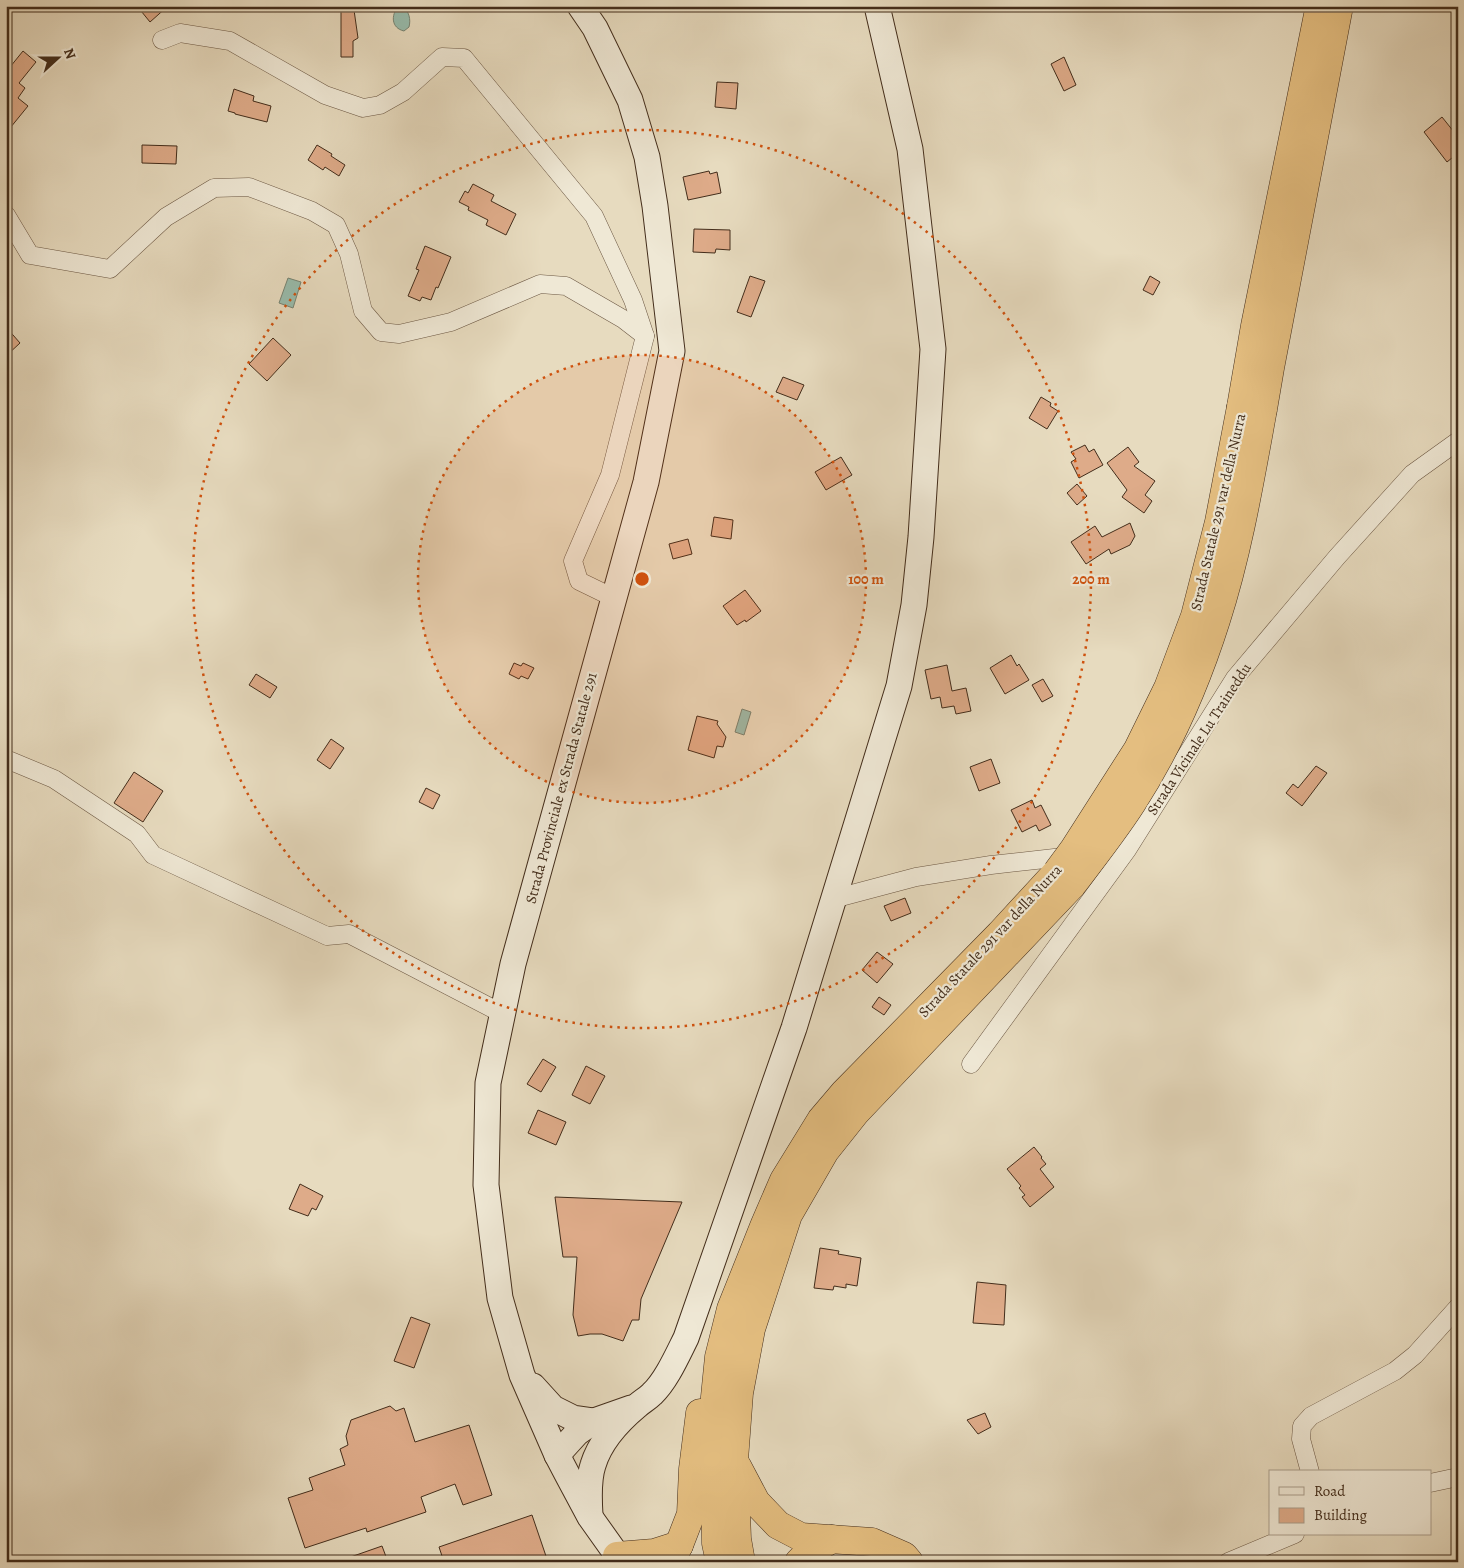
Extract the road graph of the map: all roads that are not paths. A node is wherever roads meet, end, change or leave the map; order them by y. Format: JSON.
{"nodes":[{"id":1,"x":580,"y":6,"type":"edge"},
{"id":2,"x":877,"y":6,"type":"edge"},
{"id":3,"x":1319,"y":6,"type":"edge"},
{"id":4,"x":1339,"y":6,"type":"edge"},
{"id":5,"x":162,"y":40,"type":"dead end"},
{"id":6,"x":6,"y":215,"type":"edge"},
{"id":7,"x":646,"y":336,"type":"junction"},
{"id":8,"x":1252,"y":408,"type":"junction"},
{"id":9,"x":1458,"y":441,"type":"edge"},
{"id":10,"x":614,"y":598,"type":"junction"},
{"id":11,"x":6,"y":759,"type":"edge"},
{"id":12,"x":1127,"y":850,"type":"junction"},
{"id":13,"x":1064,"y":879,"type":"junction"},
{"id":14,"x":833,"y":899,"type":"junction"},
{"id":15,"x":502,"y":1014,"type":"junction"},
{"id":16,"x":971,"y":1064,"type":"dead end"},
{"id":17,"x":1458,"y":1307,"type":"edge"},
{"id":18,"x":719,"y":1357,"type":"junction"},
{"id":19,"x":522,"y":1375,"type":"junction"},
{"id":20,"x":603,"y":1426,"type":"junction"},
{"id":21,"x":557,"y":1455,"type":"junction"},
{"id":22,"x":734,"y":1460,"type":"junction"},
{"id":23,"x":1309,"y":1470,"type":"edge"},
{"id":24,"x":1458,"y":1477,"type":"edge"},
{"id":25,"x":1432,"y":1483,"type":"edge"},
{"id":26,"x":590,"y":1517,"type":"junction"},
{"id":27,"x":1290,"y":1536,"type":"edge"},
{"id":28,"x":832,"y":1539,"type":"junction"},
{"id":29,"x":674,"y":1554,"type":"edge"},
{"id":30,"x":620,"y":1559,"type":"edge"},
{"id":31,"x":720,"y":1562,"type":"edge"},
{"id":32,"x":742,"y":1562,"type":"edge"},
{"id":33,"x":799,"y":1562,"type":"edge"},
{"id":34,"x":909,"y":1562,"type":"edge"},
{"id":35,"x":1228,"y":1562,"type":"edge"}],
"edges":[{"from":1,"to":10,"type":"street","name":"Strada Provinciale ex Strada Statale 291"},
{"from":2,"to":14,"type":"street"},
{"from":3,"to":8,"type":"highway","name":"Strada Statale 291 var della Nurra"},
{"from":4,"to":8,"type":"highway","name":"Strada Statale 291 var della Nurra"},
{"from":5,"to":7,"type":"street"},
{"from":6,"to":7,"type":"street"},
{"from":7,"to":10,"type":"street"},
{"from":8,"to":13,"type":"highway","name":"Strada Statale 291 var della Nurra","bridge":true},
{"from":9,"to":12,"type":"street","name":"Strada Vicinale Lu Traineddu"},
{"from":10,"to":15,"type":"street","name":"Strada Provinciale ex Strada Statale 291"},
{"from":11,"to":15,"type":"street"},
{"from":12,"to":14,"type":"street"},
{"from":12,"to":16,"type":"street","name":"Strada Vicinale Lu Traineddu"},
{"from":13,"to":18,"type":"highway","name":"Strada Statale 291 var della Nurra"},
{"from":13,"to":22,"type":"highway","name":"Strada Statale 291 var della Nurra"},
{"from":14,"to":20,"type":"street"},
{"from":15,"to":19,"type":"street","name":"Strada Provinciale ex Strada Statale 291"},
{"from":17,"to":23,"type":"street"},
{"from":18,"to":29,"type":"highway"},
{"from":18,"to":31,"type":"highway","name":"Strada Statale 291 var della Nurra"},
{"from":19,"to":20,"type":"street"},
{"from":19,"to":21,"type":"street","name":"Strada Provinciale ex Strada Statale 291"},
{"from":20,"to":21,"type":"street"},
{"from":20,"to":26,"type":"street"},
{"from":21,"to":26,"type":"street","name":"Strada Provinciale ex Strada Statale 291"},
{"from":22,"to":28,"type":"highway"},
{"from":22,"to":32,"type":"highway","name":"Strada Statale 291 var della Nurra"},
{"from":24,"to":25,"type":"street"},
{"from":26,"to":30,"type":"street","name":"Strada Provinciale ex Strada Statale 291"},
{"from":27,"to":35,"type":"street"},
{"from":28,"to":33,"type":"highway"},
{"from":28,"to":34,"type":"highway"},
{"from":29,"to":30,"type":"highway"}]}
